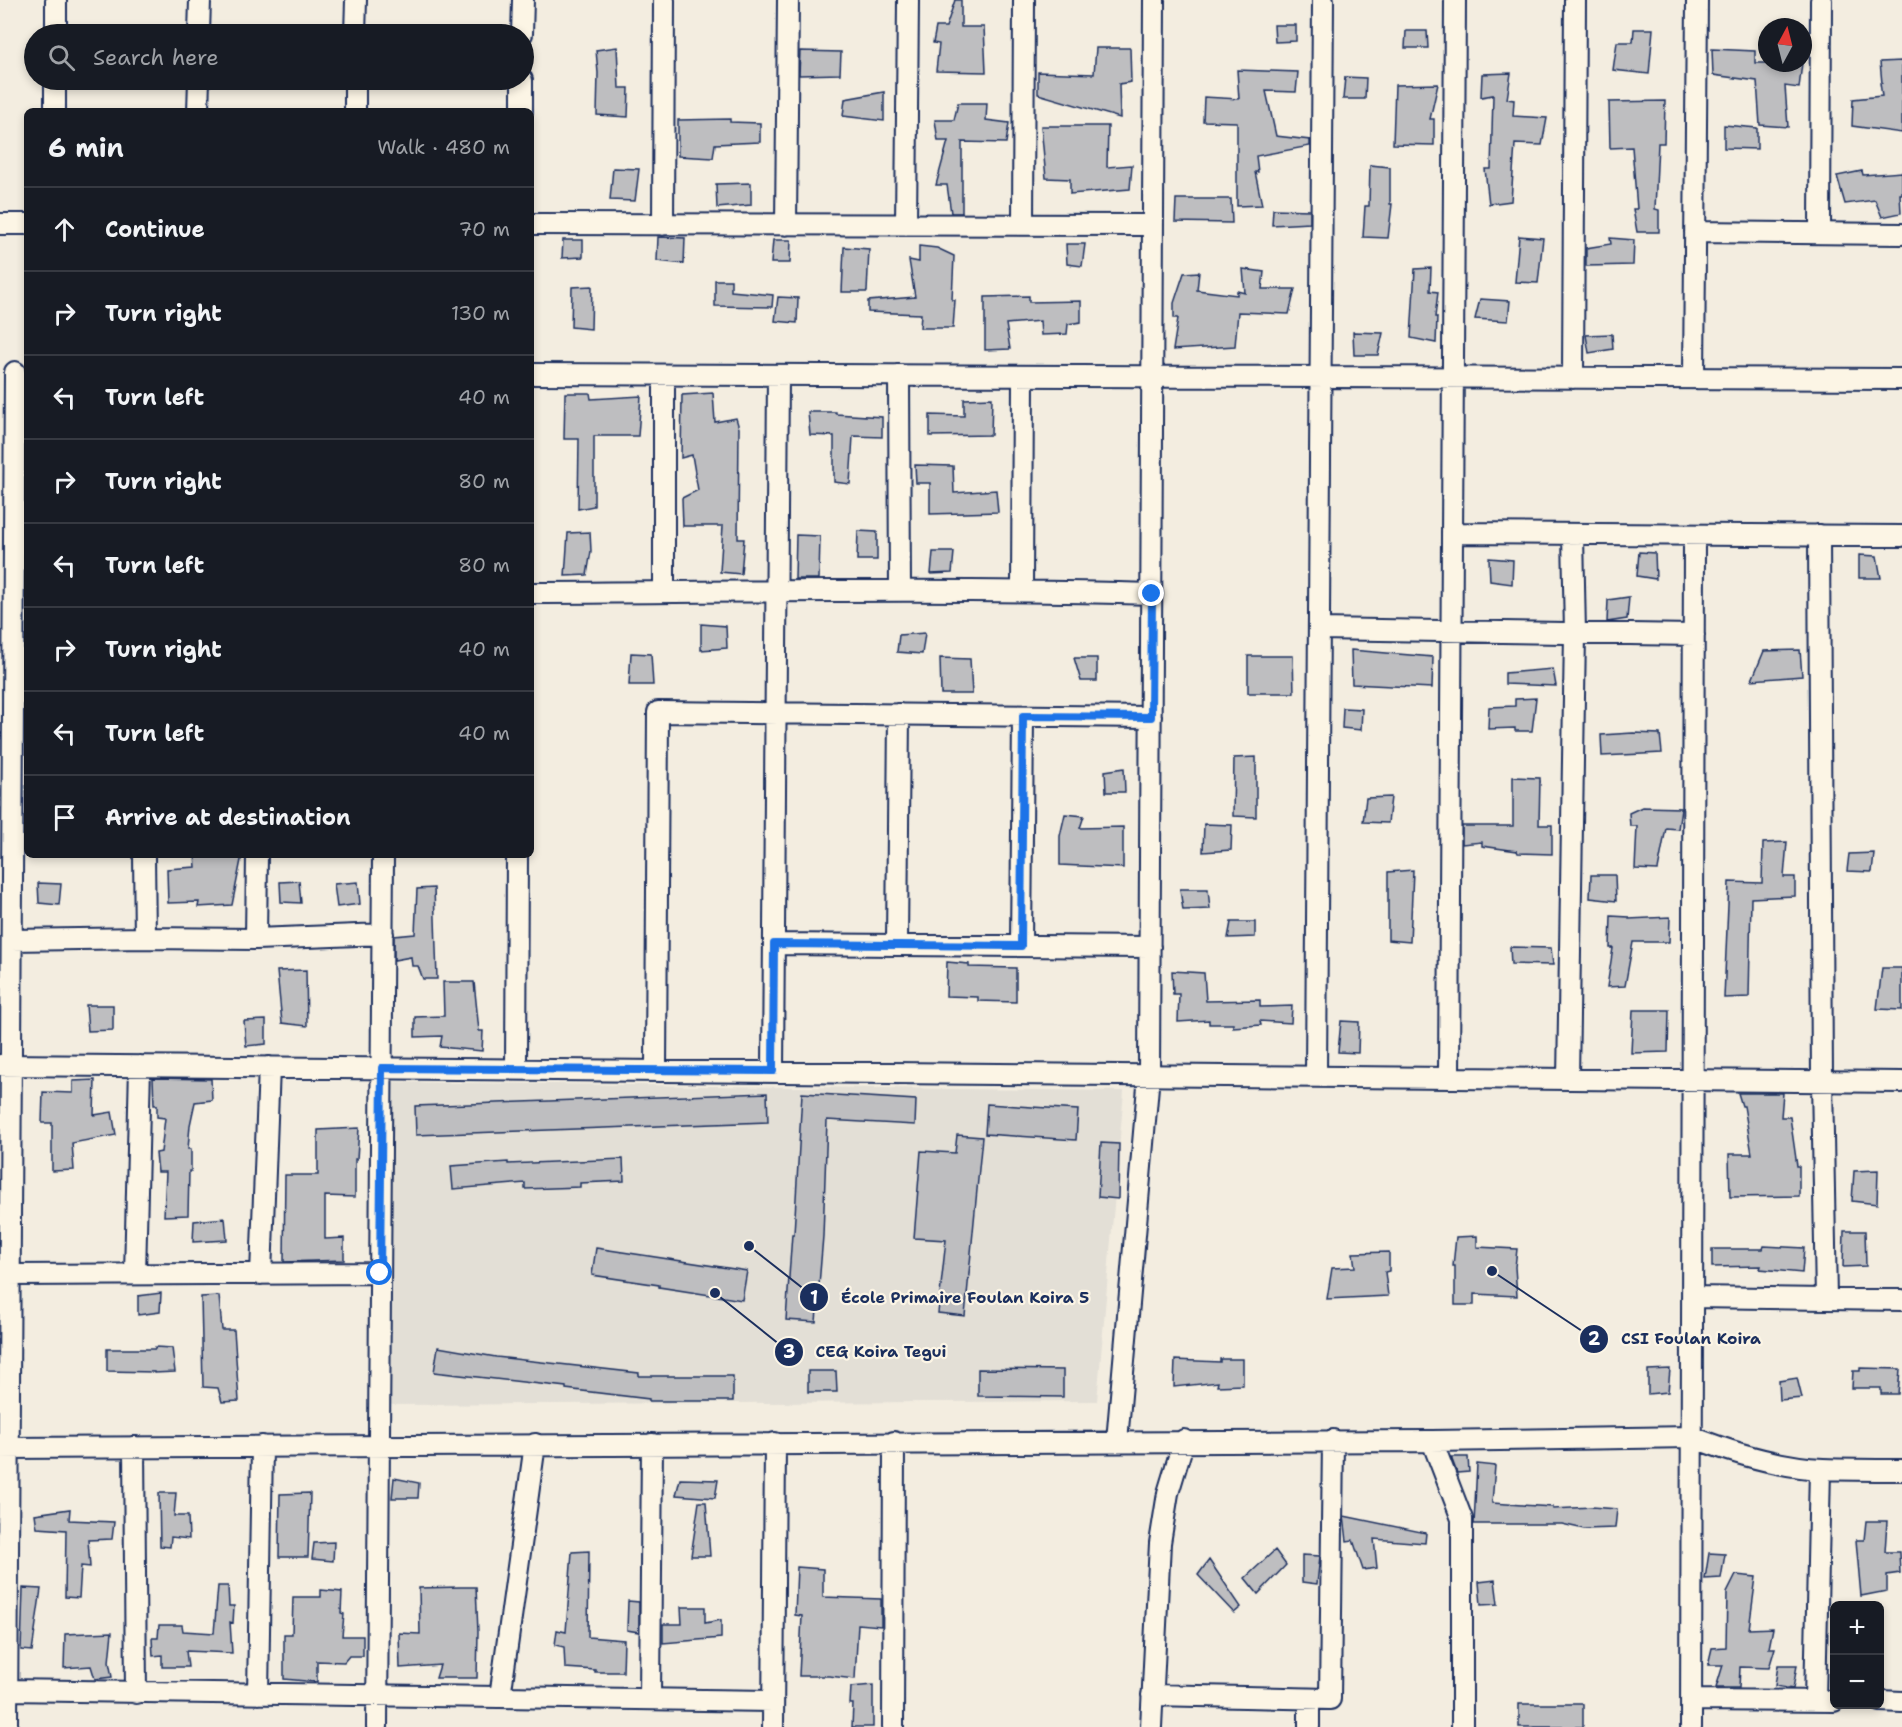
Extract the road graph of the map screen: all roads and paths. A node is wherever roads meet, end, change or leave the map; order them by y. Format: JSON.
{"nodes":[{"id":1,"x":56,"y":0,"type":"edge"},
{"id":2,"x":200,"y":0,"type":"edge"},
{"id":3,"x":356,"y":0,"type":"edge"},
{"id":4,"x":523,"y":0,"type":"edge"},
{"id":5,"x":664,"y":0,"type":"edge"},
{"id":6,"x":788,"y":0,"type":"edge"},
{"id":7,"x":908,"y":0,"type":"edge"},
{"id":8,"x":1024,"y":0,"type":"edge"},
{"id":9,"x":1154,"y":0,"type":"edge"},
{"id":10,"x":1323,"y":0,"type":"edge"},
{"id":11,"x":1455,"y":0,"type":"edge"},
{"id":12,"x":1575,"y":0,"type":"edge"},
{"id":13,"x":1697,"y":0,"type":"edge"},
{"id":14,"x":1821,"y":0,"type":"edge"},
{"id":15,"x":56,"y":24,"type":"edge"},
{"id":16,"x":199,"y":24,"type":"edge"},
{"id":17,"x":355,"y":24,"type":"edge"},
{"id":18,"x":522,"y":24,"type":"edge"},
{"id":19,"x":55,"y":90,"type":"edge"},
{"id":20,"x":199,"y":90,"type":"edge"},
{"id":21,"x":355,"y":90,"type":"edge"},
{"id":22,"x":522,"y":90,"type":"edge"},
{"id":23,"x":55,"y":108,"type":"edge"},
{"id":24,"x":198,"y":108,"type":"edge"},
{"id":25,"x":355,"y":108,"type":"edge"},
{"id":26,"x":522,"y":108,"type":"edge"},
{"id":27,"x":0,"y":224,"type":"edge"},
{"id":28,"x":24,"y":224,"type":"edge"},
{"id":29,"x":534,"y":224,"type":"edge"},
{"id":30,"x":663,"y":225,"type":"junction"},
{"id":31,"x":786,"y":225,"type":"junction"},
{"id":32,"x":906,"y":225,"type":"junction"},
{"id":33,"x":1023,"y":225,"type":"junction"},
{"id":34,"x":1154,"y":225,"type":"junction"},
{"id":35,"x":1695,"y":232,"type":"junction"},
{"id":36,"x":1820,"y":233,"type":"junction"},
{"id":37,"x":1902,"y":234,"type":"edge"},
{"id":38,"x":14,"y":372,"type":"edge"},
{"id":39,"x":534,"y":374,"type":"edge"},
{"id":40,"x":664,"y":375,"type":"junction"},
{"id":41,"x":778,"y":375,"type":"junction"},
{"id":42,"x":899,"y":375,"type":"junction"},
{"id":43,"x":1023,"y":376,"type":"junction"},
{"id":44,"x":1153,"y":376,"type":"junction"},
{"id":45,"x":1321,"y":377,"type":"junction"},
{"id":46,"x":1453,"y":378,"type":"junction"},
{"id":47,"x":1573,"y":378,"type":"junction"},
{"id":48,"x":1694,"y":378,"type":"junction"},
{"id":49,"x":1902,"y":379,"type":"edge"},
{"id":50,"x":1452,"y":533,"type":"junction"},
{"id":51,"x":1573,"y":535,"type":"junction"},
{"id":52,"x":1820,"y":535,"type":"junction"},
{"id":53,"x":1694,"y":536,"type":"junction"},
{"id":54,"x":1902,"y":536,"type":"edge"},
{"id":55,"x":776,"y":590,"type":"junction"},
{"id":56,"x":1022,"y":590,"type":"junction"},
{"id":57,"x":900,"y":591,"type":"junction"},
{"id":58,"x":664,"y":592,"type":"junction"},
{"id":59,"x":534,"y":593,"type":"edge"},
{"id":60,"x":1152,"y":594,"type":"junction"},
{"id":61,"x":1319,"y":629,"type":"junction"},
{"id":62,"x":1452,"y":631,"type":"junction"},
{"id":63,"x":1575,"y":633,"type":"junction"},
{"id":64,"x":1694,"y":635,"type":"junction"},
{"id":65,"x":13,"y":707,"type":"edge"},
{"id":66,"x":775,"y":713,"type":"junction"},
{"id":67,"x":899,"y":714,"type":"junction"},
{"id":68,"x":1023,"y":716,"type":"junction"},
{"id":69,"x":1151,"y":717,"type":"junction"},
{"id":70,"x":144,"y":858,"type":"edge"},
{"id":71,"x":258,"y":858,"type":"edge"},
{"id":72,"x":383,"y":858,"type":"edge"},
{"id":73,"x":517,"y":858,"type":"edge"},
{"id":74,"x":383,"y":934,"type":"junction"},
{"id":75,"x":145,"y":938,"type":"junction"},
{"id":76,"x":256,"y":939,"type":"junction"},
{"id":77,"x":12,"y":940,"type":"junction"},
{"id":78,"x":774,"y":944,"type":"junction"},
{"id":79,"x":897,"y":945,"type":"junction"},
{"id":80,"x":1021,"y":946,"type":"junction"},
{"id":81,"x":1150,"y":947,"type":"junction"},
{"id":82,"x":5,"y":1065,"type":"edge"},
{"id":83,"x":140,"y":1066,"type":"junction"},
{"id":84,"x":269,"y":1067,"type":"junction"},
{"id":85,"x":382,"y":1068,"type":"junction"},
{"id":86,"x":516,"y":1069,"type":"junction"},
{"id":87,"x":656,"y":1070,"type":"junction"},
{"id":88,"x":773,"y":1071,"type":"junction"},
{"id":89,"x":1149,"y":1075,"type":"junction"},
{"id":90,"x":1316,"y":1076,"type":"junction"},
{"id":91,"x":1449,"y":1078,"type":"junction"},
{"id":92,"x":1568,"y":1079,"type":"junction"},
{"id":93,"x":1693,"y":1080,"type":"junction"},
{"id":94,"x":1822,"y":1081,"type":"junction"},
{"id":95,"x":1902,"y":1082,"type":"edge"},
{"id":96,"x":380,"y":1273,"type":"junction"},
{"id":97,"x":135,"y":1274,"type":"junction"},
{"id":98,"x":261,"y":1274,"type":"junction"},
{"id":99,"x":10,"y":1275,"type":"junction"},
{"id":100,"x":1692,"y":1297,"type":"junction"},
{"id":101,"x":1826,"y":1299,"type":"junction"},
{"id":102,"x":1902,"y":1300,"type":"edge"},
{"id":103,"x":1692,"y":1437,"type":"junction"},
{"id":104,"x":1184,"y":1440,"type":"junction"},
{"id":105,"x":1333,"y":1440,"type":"junction"},
{"id":106,"x":1117,"y":1441,"type":"junction"},
{"id":107,"x":1432,"y":1441,"type":"junction"},
{"id":108,"x":894,"y":1442,"type":"junction"},
{"id":109,"x":775,"y":1443,"type":"junction"},
{"id":110,"x":535,"y":1444,"type":"junction"},
{"id":111,"x":652,"y":1444,"type":"junction"},
{"id":112,"x":379,"y":1445,"type":"junction"},
{"id":113,"x":262,"y":1446,"type":"junction"},
{"id":114,"x":134,"y":1447,"type":"junction"},
{"id":115,"x":4,"y":1448,"type":"edge"},
{"id":116,"x":1820,"y":1469,"type":"junction"},
{"id":117,"x":1902,"y":1470,"type":"edge"},
{"id":118,"x":8,"y":1690,"type":"junction"},
{"id":119,"x":136,"y":1693,"type":"junction"},
{"id":120,"x":258,"y":1694,"type":"junction"},
{"id":121,"x":1152,"y":1695,"type":"junction"},
{"id":122,"x":377,"y":1696,"type":"junction"},
{"id":123,"x":500,"y":1697,"type":"junction"},
{"id":124,"x":650,"y":1698,"type":"junction"},
{"id":125,"x":1309,"y":1699,"type":"junction"},
{"id":126,"x":1691,"y":1700,"type":"junction"},
{"id":127,"x":773,"y":1701,"type":"junction"},
{"id":128,"x":1825,"y":1701,"type":"edge"},
{"id":129,"x":1884,"y":1701,"type":"edge"},
{"id":130,"x":1902,"y":1702,"type":"edge"},
{"id":131,"x":8,"y":1727,"type":"edge"},
{"id":132,"x":377,"y":1727,"type":"edge"},
{"id":133,"x":772,"y":1727,"type":"edge"},
{"id":134,"x":893,"y":1727,"type":"edge"},
{"id":135,"x":1151,"y":1727,"type":"edge"},
{"id":136,"x":1309,"y":1727,"type":"edge"},
{"id":137,"x":1462,"y":1727,"type":"edge"},
{"id":138,"x":1691,"y":1727,"type":"edge"}],
"edges":[{"from":1,"to":15,"type":"street"},
{"from":2,"to":16,"type":"street"},
{"from":3,"to":17,"type":"street"},
{"from":4,"to":18,"type":"street"},
{"from":5,"to":30,"type":"street"},
{"from":6,"to":31,"type":"street"},
{"from":7,"to":32,"type":"street"},
{"from":8,"to":33,"type":"street"},
{"from":9,"to":34,"type":"street"},
{"from":10,"to":45,"type":"street"},
{"from":11,"to":46,"type":"street"},
{"from":12,"to":47,"type":"street"},
{"from":13,"to":35,"type":"street"},
{"from":14,"to":36,"type":"street"},
{"from":19,"to":23,"type":"street"},
{"from":20,"to":24,"type":"street"},
{"from":21,"to":25,"type":"street"},
{"from":22,"to":26,"type":"street"},
{"from":27,"to":28,"type":"street"},
{"from":29,"to":30,"type":"street"},
{"from":30,"to":31,"type":"street"},
{"from":31,"to":32,"type":"street"},
{"from":32,"to":33,"type":"street"},
{"from":33,"to":34,"type":"street"},
{"from":34,"to":44,"type":"street"},
{"from":35,"to":36,"type":"street"},
{"from":35,"to":48,"type":"street"},
{"from":36,"to":37,"type":"street"},
{"from":38,"to":65,"type":"street"},
{"from":39,"to":40,"type":"street"},
{"from":40,"to":41,"type":"street"},
{"from":40,"to":58,"type":"street"},
{"from":41,"to":42,"type":"street"},
{"from":41,"to":55,"type":"street"},
{"from":42,"to":43,"type":"street"},
{"from":42,"to":57,"type":"street"},
{"from":43,"to":44,"type":"street"},
{"from":43,"to":56,"type":"street"},
{"from":44,"to":45,"type":"street"},
{"from":44,"to":60,"type":"street"},
{"from":45,"to":46,"type":"street"},
{"from":45,"to":61,"type":"street"},
{"from":46,"to":47,"type":"street"},
{"from":46,"to":50,"type":"street"},
{"from":47,"to":48,"type":"street"},
{"from":48,"to":49,"type":"street"},
{"from":50,"to":51,"type":"street"},
{"from":50,"to":62,"type":"street"},
{"from":51,"to":53,"type":"street"},
{"from":51,"to":63,"type":"street"},
{"from":52,"to":53,"type":"street"},
{"from":52,"to":54,"type":"street"},
{"from":52,"to":94,"type":"street"},
{"from":53,"to":64,"type":"street"},
{"from":55,"to":57,"type":"street"},
{"from":55,"to":58,"type":"street"},
{"from":55,"to":66,"type":"street"},
{"from":56,"to":57,"type":"street"},
{"from":56,"to":60,"type":"street"},
{"from":58,"to":59,"type":"street"},
{"from":60,"to":69,"type":"street"},
{"from":61,"to":62,"type":"street"},
{"from":61,"to":90,"type":"street"},
{"from":62,"to":63,"type":"street"},
{"from":62,"to":91,"type":"street"},
{"from":63,"to":64,"type":"street"},
{"from":63,"to":92,"type":"street"},
{"from":64,"to":93,"type":"street"},
{"from":65,"to":77,"type":"street"},
{"from":66,"to":67,"type":"street"},
{"from":66,"to":78,"type":"street"},
{"from":66,"to":87,"type":"street"},
{"from":67,"to":68,"type":"street"},
{"from":67,"to":79,"type":"street"},
{"from":68,"to":69,"type":"street"},
{"from":68,"to":80,"type":"street"},
{"from":69,"to":81,"type":"street"},
{"from":70,"to":75,"type":"street"},
{"from":71,"to":76,"type":"street"},
{"from":72,"to":74,"type":"street"},
{"from":73,"to":86,"type":"street"},
{"from":74,"to":76,"type":"street"},
{"from":74,"to":85,"type":"street"},
{"from":75,"to":76,"type":"street"},
{"from":75,"to":77,"type":"street"},
{"from":77,"to":82,"type":"street"},
{"from":78,"to":79,"type":"street"},
{"from":78,"to":88,"type":"street"},
{"from":79,"to":80,"type":"street"},
{"from":80,"to":81,"type":"street"},
{"from":81,"to":89,"type":"street"},
{"from":82,"to":83,"type":"street"},
{"from":82,"to":99,"type":"street"},
{"from":83,"to":84,"type":"street"},
{"from":83,"to":97,"type":"street"},
{"from":84,"to":85,"type":"street"},
{"from":84,"to":98,"type":"street"},
{"from":85,"to":86,"type":"street"},
{"from":85,"to":96,"type":"street"},
{"from":86,"to":87,"type":"street"},
{"from":87,"to":88,"type":"street"},
{"from":88,"to":89,"type":"street"},
{"from":89,"to":90,"type":"street"},
{"from":89,"to":106,"type":"street"},
{"from":90,"to":91,"type":"street"},
{"from":91,"to":92,"type":"street"},
{"from":92,"to":93,"type":"street"},
{"from":93,"to":94,"type":"street"},
{"from":93,"to":100,"type":"street"},
{"from":94,"to":95,"type":"street"},
{"from":94,"to":101,"type":"street"},
{"from":96,"to":98,"type":"street"},
{"from":96,"to":112,"type":"street"},
{"from":97,"to":98,"type":"street"},
{"from":97,"to":99,"type":"street"},
{"from":99,"to":115,"type":"street"},
{"from":100,"to":101,"type":"street"},
{"from":100,"to":103,"type":"street"},
{"from":101,"to":102,"type":"street"},
{"from":103,"to":107,"type":"street"},
{"from":103,"to":116,"type":"street"},
{"from":103,"to":126,"type":"street"},
{"from":104,"to":105,"type":"street"},
{"from":104,"to":106,"type":"street"},
{"from":104,"to":121,"type":"street"},
{"from":105,"to":107,"type":"street"},
{"from":105,"to":125,"type":"street"},
{"from":106,"to":108,"type":"street"},
{"from":107,"to":137,"type":"street"},
{"from":108,"to":109,"type":"street"},
{"from":108,"to":134,"type":"street"},
{"from":109,"to":111,"type":"street"},
{"from":109,"to":127,"type":"street"},
{"from":110,"to":111,"type":"street"},
{"from":110,"to":112,"type":"street"},
{"from":110,"to":123,"type":"street"},
{"from":111,"to":124,"type":"street"},
{"from":112,"to":113,"type":"street"},
{"from":112,"to":122,"type":"street"},
{"from":113,"to":114,"type":"street"},
{"from":113,"to":120,"type":"street"},
{"from":114,"to":115,"type":"street"},
{"from":114,"to":119,"type":"street"},
{"from":115,"to":118,"type":"street"},
{"from":116,"to":117,"type":"street"},
{"from":116,"to":128,"type":"street"},
{"from":118,"to":119,"type":"street"},
{"from":118,"to":131,"type":"street"},
{"from":119,"to":120,"type":"street"},
{"from":120,"to":122,"type":"street"},
{"from":121,"to":125,"type":"street"},
{"from":121,"to":135,"type":"street"},
{"from":122,"to":123,"type":"street"},
{"from":122,"to":132,"type":"street"},
{"from":123,"to":124,"type":"street"},
{"from":124,"to":127,"type":"street"},
{"from":125,"to":136,"type":"street"},
{"from":126,"to":128,"type":"street"},
{"from":126,"to":138,"type":"street"},
{"from":127,"to":133,"type":"street"},
{"from":129,"to":130,"type":"street"}]}
